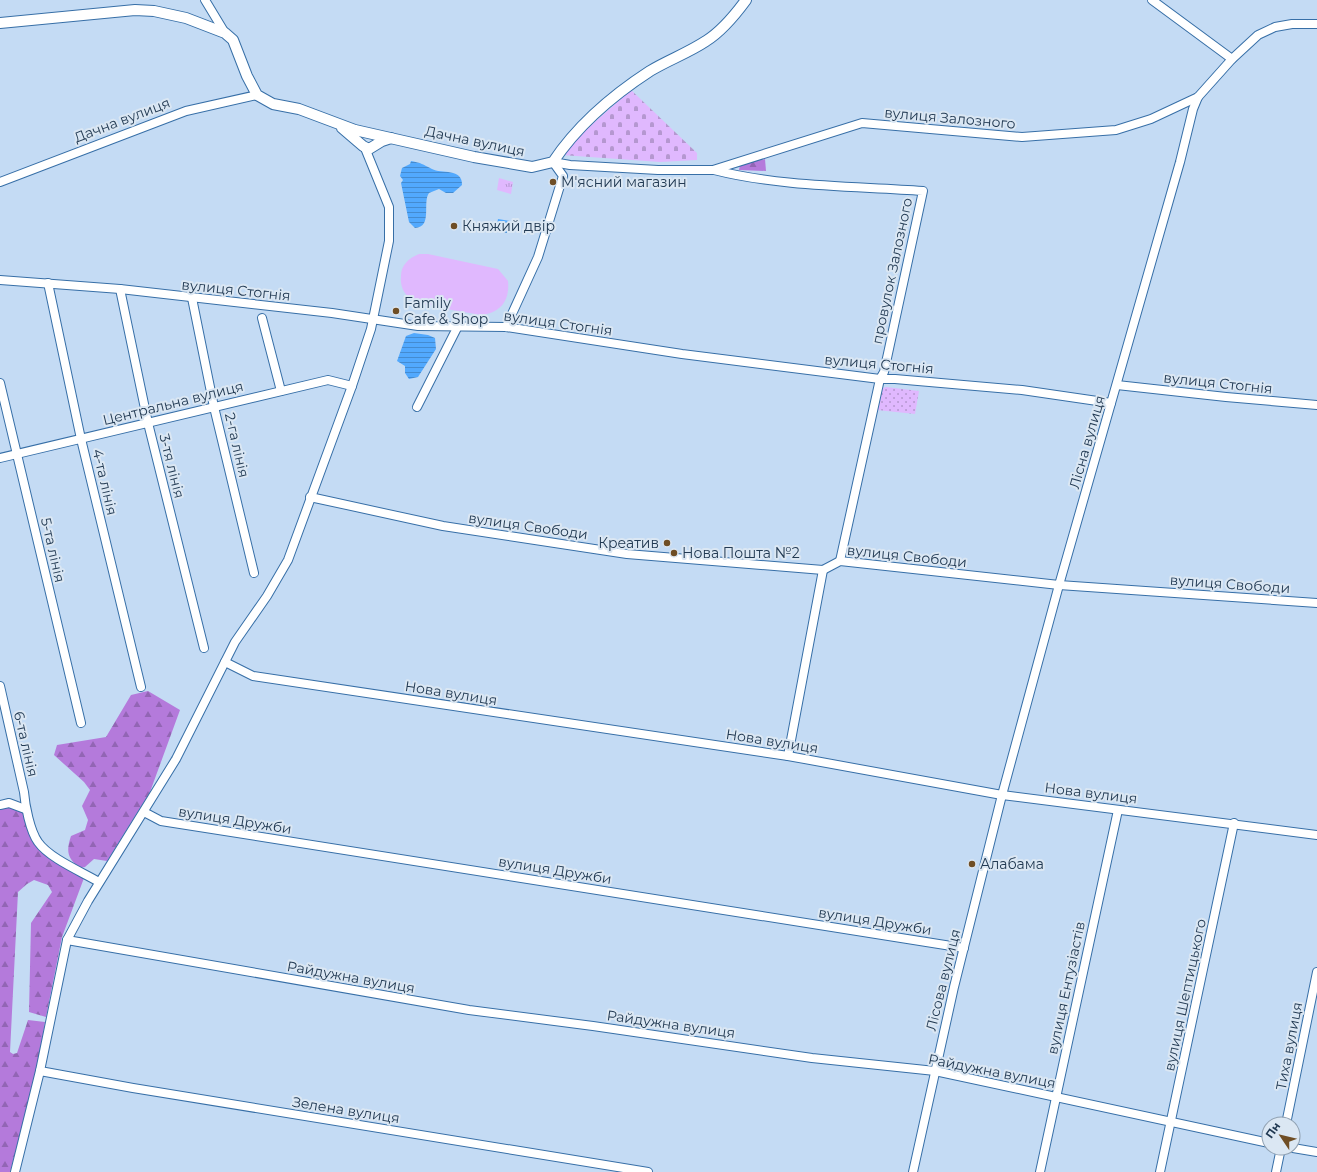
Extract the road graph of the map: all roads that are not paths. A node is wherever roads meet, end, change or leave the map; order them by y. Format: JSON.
{"nodes":[{"id":1,"x":205,"y":0,"type":"edge"},
{"id":2,"x":746,"y":0,"type":"edge"},
{"id":3,"x":1152,"y":0,"type":"edge"},
{"id":4,"x":0,"y":23,"type":"edge"},
{"id":5,"x":1317,"y":24,"type":"edge"},
{"id":6,"x":225,"y":33,"type":"junction"},
{"id":7,"x":1232,"y":59,"type":"junction"},
{"id":8,"x":257,"y":95,"type":"junction"},
{"id":9,"x":1198,"y":96,"type":"junction"},
{"id":10,"x":339,"y":125,"type":"junction"},
{"id":11,"x":372,"y":133,"type":"junction"},
{"id":12,"x":391,"y":138,"type":"junction"},
{"id":13,"x":377,"y":144,"type":"junction"},
{"id":14,"x":363,"y":146,"type":"junction"},
{"id":15,"x":552,"y":162,"type":"junction"},
{"id":16,"x":372,"y":163,"type":"junction"},
{"id":17,"x":713,"y":170,"type":"junction"},
{"id":18,"x":0,"y":182,"type":"edge"},
{"id":19,"x":0,"y":280,"type":"edge"},
{"id":20,"x":48,"y":283,"type":"junction"},
{"id":21,"x":120,"y":289,"type":"junction"},
{"id":22,"x":192,"y":298,"type":"junction"},
{"id":23,"x":262,"y":318,"type":"dead end"},
{"id":24,"x":374,"y":320,"type":"junction"},
{"id":25,"x":458,"y":326,"type":"junction"},
{"id":26,"x":506,"y":327,"type":"junction"},
{"id":27,"x":880,"y":379,"type":"junction"},
{"id":28,"x":0,"y":383,"type":"edge"},
{"id":29,"x":1117,"y":385,"type":"junction"},
{"id":30,"x":352,"y":386,"type":"junction"},
{"id":31,"x":281,"y":391,"type":"junction"},
{"id":32,"x":1111,"y":403,"type":"junction"},
{"id":33,"x":1317,"y":405,"type":"edge"},
{"id":34,"x":214,"y":407,"type":"junction"},
{"id":35,"x":417,"y":407,"type":"dead end"},
{"id":36,"x":148,"y":423,"type":"junction"},
{"id":37,"x":81,"y":439,"type":"junction"},
{"id":38,"x":17,"y":454,"type":"junction"},
{"id":39,"x":0,"y":458,"type":"edge"},
{"id":40,"x":310,"y":497,"type":"junction"},
{"id":41,"x":840,"y":561,"type":"junction"},
{"id":42,"x":823,"y":570,"type":"junction"},
{"id":43,"x":254,"y":573,"type":"dead end"},
{"id":44,"x":1058,"y":585,"type":"junction"},
{"id":45,"x":1317,"y":603,"type":"edge"},
{"id":46,"x":204,"y":648,"type":"dead end"},
{"id":47,"x":225,"y":662,"type":"junction"},
{"id":48,"x":0,"y":686,"type":"edge"},
{"id":49,"x":141,"y":687,"type":"dead end"},
{"id":50,"x":81,"y":723,"type":"dead end"},
{"id":51,"x":788,"y":756,"type":"junction"},
{"id":52,"x":1002,"y":795,"type":"junction"},
{"id":53,"x":0,"y":805,"type":"edge"},
{"id":54,"x":25,"y":809,"type":"junction"},
{"id":55,"x":1118,"y":810,"type":"junction"},
{"id":56,"x":144,"y":812,"type":"junction"},
{"id":57,"x":1234,"y":823,"type":"junction"},
{"id":58,"x":1317,"y":835,"type":"edge"},
{"id":59,"x":99,"y":882,"type":"junction"},
{"id":60,"x":67,"y":940,"type":"junction"},
{"id":61,"x":964,"y":948,"type":"junction"},
{"id":62,"x":1317,"y":972,"type":"edge"},
{"id":63,"x":40,"y":1071,"type":"junction"},
{"id":64,"x":935,"y":1071,"type":"junction"},
{"id":65,"x":1055,"y":1097,"type":"junction"},
{"id":66,"x":1288,"y":1116,"type":"edge"},
{"id":67,"x":1171,"y":1123,"type":"junction"},
{"id":68,"x":1261,"y":1141,"type":"edge"},
{"id":69,"x":1301,"y":1149,"type":"edge"},
{"id":70,"x":1317,"y":1152,"type":"edge"},
{"id":71,"x":1279,"y":1156,"type":"edge"},
{"id":72,"x":15,"y":1172,"type":"edge"},
{"id":73,"x":648,"y":1172,"type":"edge"},
{"id":74,"x":913,"y":1172,"type":"edge"},
{"id":75,"x":1040,"y":1172,"type":"edge"},
{"id":76,"x":1160,"y":1172,"type":"edge"},
{"id":77,"x":1276,"y":1172,"type":"edge"}],
"edges":[{"from":1,"to":6,"type":"street"},
{"from":2,"to":15,"type":"street"},
{"from":3,"to":7,"type":"street"},
{"from":4,"to":6,"type":"street"},
{"from":5,"to":7,"type":"street","name":"вулиця Залозного"},
{"from":6,"to":8,"type":"street"},
{"from":7,"to":9,"type":"street","name":"вулиця Залозного"},
{"from":8,"to":10,"type":"street"},
{"from":8,"to":18,"type":"street","name":"Дачна вулиця"},
{"from":9,"to":17,"type":"street","name":"вулиця Залозного"},
{"from":9,"to":29,"type":"street","name":"Лісна вулиця"},
{"from":10,"to":11,"type":"street","name":"Дачна вулиця"},
{"from":10,"to":14,"type":"street"},
{"from":11,"to":12,"type":"street","name":"Дачна вулиця"},
{"from":11,"to":13,"type":"street"},
{"from":11,"to":14,"type":"street"},
{"from":12,"to":13,"type":"street"},
{"from":12,"to":15,"type":"street","name":"Дачна вулиця"},
{"from":13,"to":14,"type":"street"},
{"from":13,"to":16,"type":"street"},
{"from":14,"to":16,"type":"street"},
{"from":15,"to":17,"type":"street","name":"вулиця Залозного"},
{"from":15,"to":26,"type":"street"},
{"from":16,"to":24,"type":"street"},
{"from":17,"to":27,"type":"street","name":"провулок Залозного"},
{"from":19,"to":20,"type":"street","name":"вулиця Стогнія"},
{"from":20,"to":21,"type":"street","name":"вулиця Стогнія"},
{"from":20,"to":37,"type":"street","name":"4-та лінія"},
{"from":21,"to":22,"type":"street","name":"вулиця Стогнія"},
{"from":21,"to":36,"type":"street","name":"3-тя лінія"},
{"from":22,"to":24,"type":"street","name":"вулиця Стогнія"},
{"from":22,"to":34,"type":"street","name":"2-га лінія"},
{"from":23,"to":31,"type":"street"},
{"from":24,"to":25,"type":"street","name":"вулиця Стогнія"},
{"from":24,"to":30,"type":"street"},
{"from":25,"to":26,"type":"street","name":"вулиця Стогнія"},
{"from":25,"to":35,"type":"street"},
{"from":26,"to":27,"type":"street","name":"вулиця Стогнія"},
{"from":27,"to":32,"type":"street","name":"вулиця Стогнія"},
{"from":27,"to":41,"type":"street","name":"провулок Залозного"},
{"from":28,"to":38,"type":"street","name":"5-та лінія"},
{"from":29,"to":32,"type":"street","name":"Лісна вулиця"},
{"from":29,"to":33,"type":"street","name":"вулиця Стогнія"},
{"from":30,"to":31,"type":"street","name":"Центральна вулиця"},
{"from":30,"to":40,"type":"street"},
{"from":31,"to":34,"type":"street","name":"Центральна вулиця"},
{"from":32,"to":44,"type":"street","name":"Лісна вулиця"},
{"from":34,"to":36,"type":"street","name":"Центральна вулиця"},
{"from":34,"to":43,"type":"street","name":"2-га лінія"},
{"from":36,"to":37,"type":"street","name":"Центральна вулиця"},
{"from":36,"to":46,"type":"street","name":"3-тя лінія"},
{"from":37,"to":38,"type":"street","name":"Центральна вулиця"},
{"from":37,"to":49,"type":"street","name":"4-та лінія"},
{"from":38,"to":39,"type":"street","name":"Центральна вулиця"},
{"from":38,"to":50,"type":"street","name":"5-та лінія"},
{"from":40,"to":42,"type":"street","name":"вулиця Свободи"},
{"from":40,"to":47,"type":"street"},
{"from":41,"to":42,"type":"street","name":"вулиця Свободи"},
{"from":41,"to":44,"type":"street","name":"вулиця Свободи"},
{"from":42,"to":51,"type":"street"},
{"from":44,"to":45,"type":"street","name":"вулиця Свободи"},
{"from":44,"to":52,"type":"street","name":"Лісна вулиця"},
{"from":47,"to":51,"type":"street","name":"Нова вулиця"},
{"from":47,"to":56,"type":"street"},
{"from":48,"to":54,"type":"street","name":"6-та лінія"},
{"from":51,"to":52,"type":"street","name":"Нова вулиця"},
{"from":52,"to":55,"type":"street","name":"Нова вулиця"},
{"from":52,"to":61,"type":"street","name":"Лісова вулиця"},
{"from":53,"to":54,"type":"street"},
{"from":54,"to":59,"type":"street","name":"6-та лінія"},
{"from":55,"to":57,"type":"street","name":"Нова вулиця"},
{"from":55,"to":65,"type":"street","name":"вулиця Ентузіастів"},
{"from":56,"to":59,"type":"street"},
{"from":56,"to":61,"type":"street","name":"вулиця Дружби"},
{"from":57,"to":58,"type":"street","name":"Нова вулиця"},
{"from":57,"to":67,"type":"street","name":"вулиця Шептицького"},
{"from":59,"to":60,"type":"street"},
{"from":60,"to":63,"type":"street"},
{"from":60,"to":64,"type":"street","name":"Райдужна вулиця"},
{"from":61,"to":64,"type":"street","name":"Лісова вулиця"},
{"from":62,"to":66,"type":"street","name":"Тиха вулиця"},
{"from":63,"to":72,"type":"street"},
{"from":63,"to":73,"type":"street","name":"Зелена вулиця"},
{"from":64,"to":65,"type":"street","name":"Райдужна вулиця"},
{"from":64,"to":74,"type":"street","name":"Лісова вулиця"},
{"from":65,"to":67,"type":"street","name":"Райдужна вулиця"},
{"from":65,"to":75,"type":"street","name":"вулиця Ентузіастів"},
{"from":67,"to":68,"type":"street","name":"Райдужна вулиця"},
{"from":67,"to":76,"type":"street","name":"вулиця Шептицького"},
{"from":69,"to":70,"type":"street"},
{"from":71,"to":77,"type":"street"}]}
